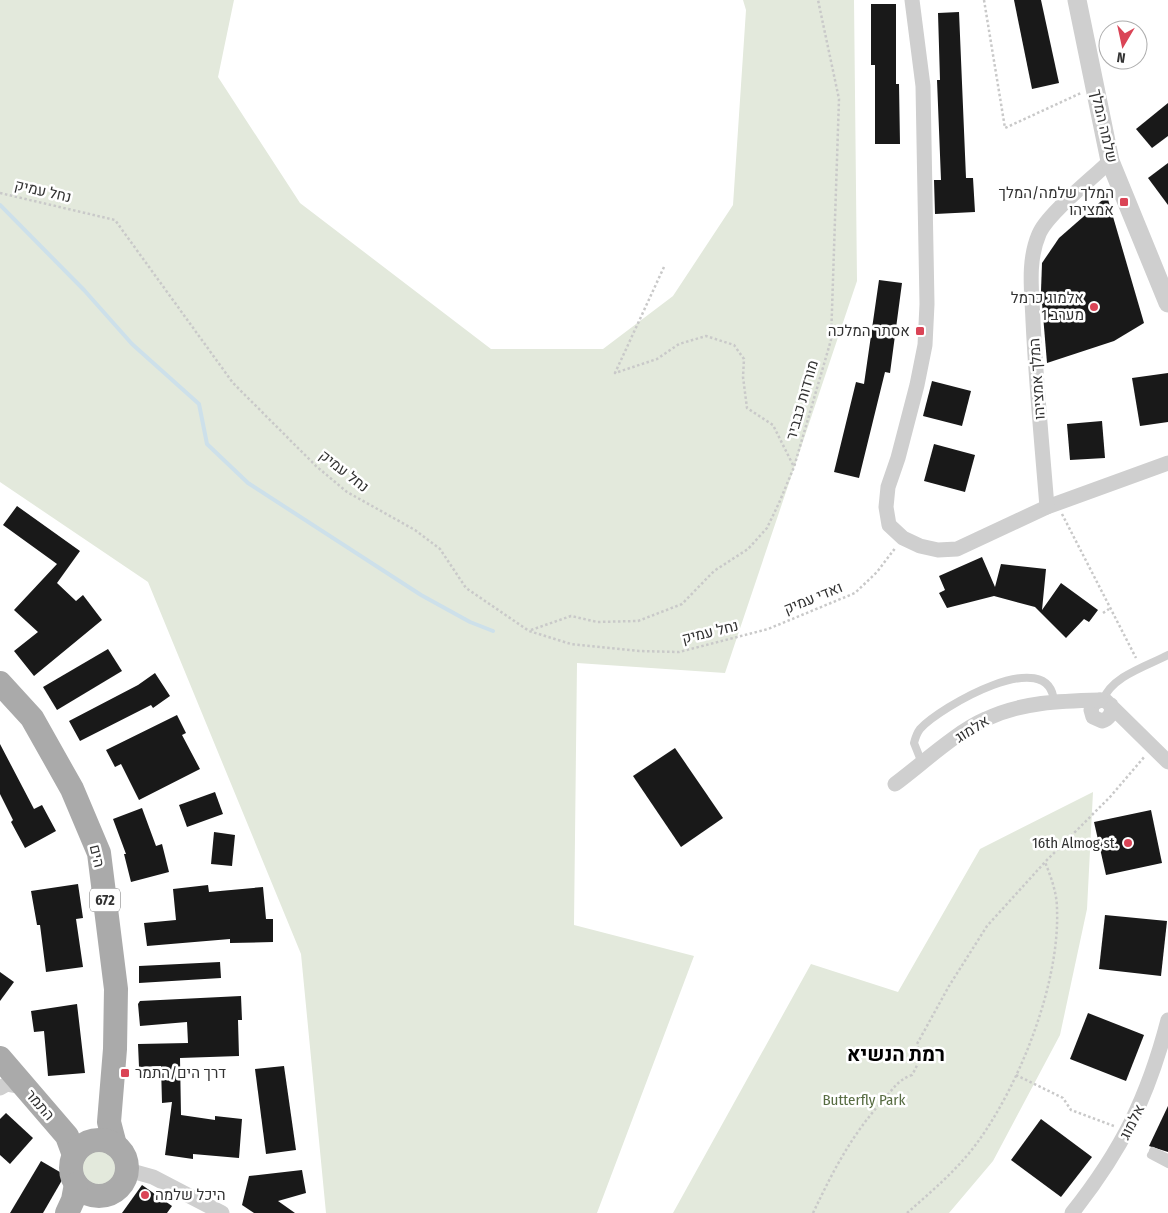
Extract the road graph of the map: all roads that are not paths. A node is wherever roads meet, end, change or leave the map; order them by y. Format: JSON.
{"nodes":[{"id":1,"x":912,"y":0,"type":"edge"},
{"id":2,"x":1077,"y":0,"type":"edge"},
{"id":3,"x":1110,"y":161,"type":"junction"},
{"id":4,"x":1168,"y":303,"type":"edge"},
{"id":5,"x":1168,"y":463,"type":"edge"},
{"id":6,"x":1052,"y":505,"type":"junction"},
{"id":7,"x":1168,"y":655,"type":"edge"},
{"id":8,"x":0,"y":683,"type":"edge"},
{"id":9,"x":1057,"y":702,"type":"junction"},
{"id":10,"x":1104,"y":702,"type":"junction"},
{"id":11,"x":1097,"y":719,"type":"junction"},
{"id":12,"x":1140,"y":733,"type":"junction"},
{"id":13,"x":1168,"y":762,"type":"edge"},
{"id":14,"x":922,"y":764,"type":"junction"},
{"id":15,"x":895,"y":784,"type":"dead end"},
{"id":16,"x":1168,"y":1020,"type":"edge"},
{"id":17,"x":0,"y":1058,"type":"edge"},
{"id":18,"x":24,"y":1087,"type":"junction"},
{"id":19,"x":0,"y":1088,"type":"edge"},
{"id":20,"x":115,"y":1145,"type":"junction"},
{"id":21,"x":74,"y":1155,"type":"junction"},
{"id":22,"x":1168,"y":1158,"type":"edge"},
{"id":23,"x":1168,"y":1164,"type":"edge"},
{"id":24,"x":128,"y":1170,"type":"junction"},
{"id":25,"x":76,"y":1184,"type":"junction"},
{"id":26,"x":102,"y":1204,"type":"edge"},
{"id":27,"x":67,"y":1213,"type":"edge"},
{"id":28,"x":222,"y":1213,"type":"edge"},
{"id":29,"x":1072,"y":1213,"type":"edge"}],
"edges":[{"from":1,"to":6,"type":"street"},
{"from":2,"to":3,"type":"street","name":"שלמה המלך"},
{"from":3,"to":4,"type":"street","name":"שלמה המלך"},
{"from":3,"to":6,"type":"street","name":"המלך אמציהו"},
{"from":5,"to":6,"type":"street"},
{"from":7,"to":10,"type":"lane"},
{"from":8,"to":20,"type":"main road","name":"הים","number":"672"},
{"from":9,"to":10,"type":"street","name":"אלמוג"},
{"from":9,"to":11,"type":"street"},
{"from":9,"to":14,"type":"street","name":"אלמוג"},
{"from":9,"to":14,"type":"lane"},
{"from":10,"to":11,"type":"street"},
{"from":10,"to":12,"type":"street"},
{"from":11,"to":12,"type":"street"},
{"from":12,"to":13,"type":"street"},
{"from":14,"to":15,"type":"street","name":"אלמוג"},
{"from":16,"to":29,"type":"street","name":"אלמוג"},
{"from":17,"to":18,"type":"main road","name":"התמר"},
{"from":18,"to":19,"type":"street"},
{"from":18,"to":21,"type":"main road","name":"התמר"},
{"from":20,"to":21,"type":"main road"},
{"from":20,"to":24,"type":"main road","number":"672"},
{"from":21,"to":25,"type":"main road"},
{"from":22,"to":23,"type":"lane"},
{"from":24,"to":26,"type":"main road"},
{"from":24,"to":28,"type":"street"},
{"from":25,"to":26,"type":"main road"},
{"from":25,"to":27,"type":"main road"}]}
